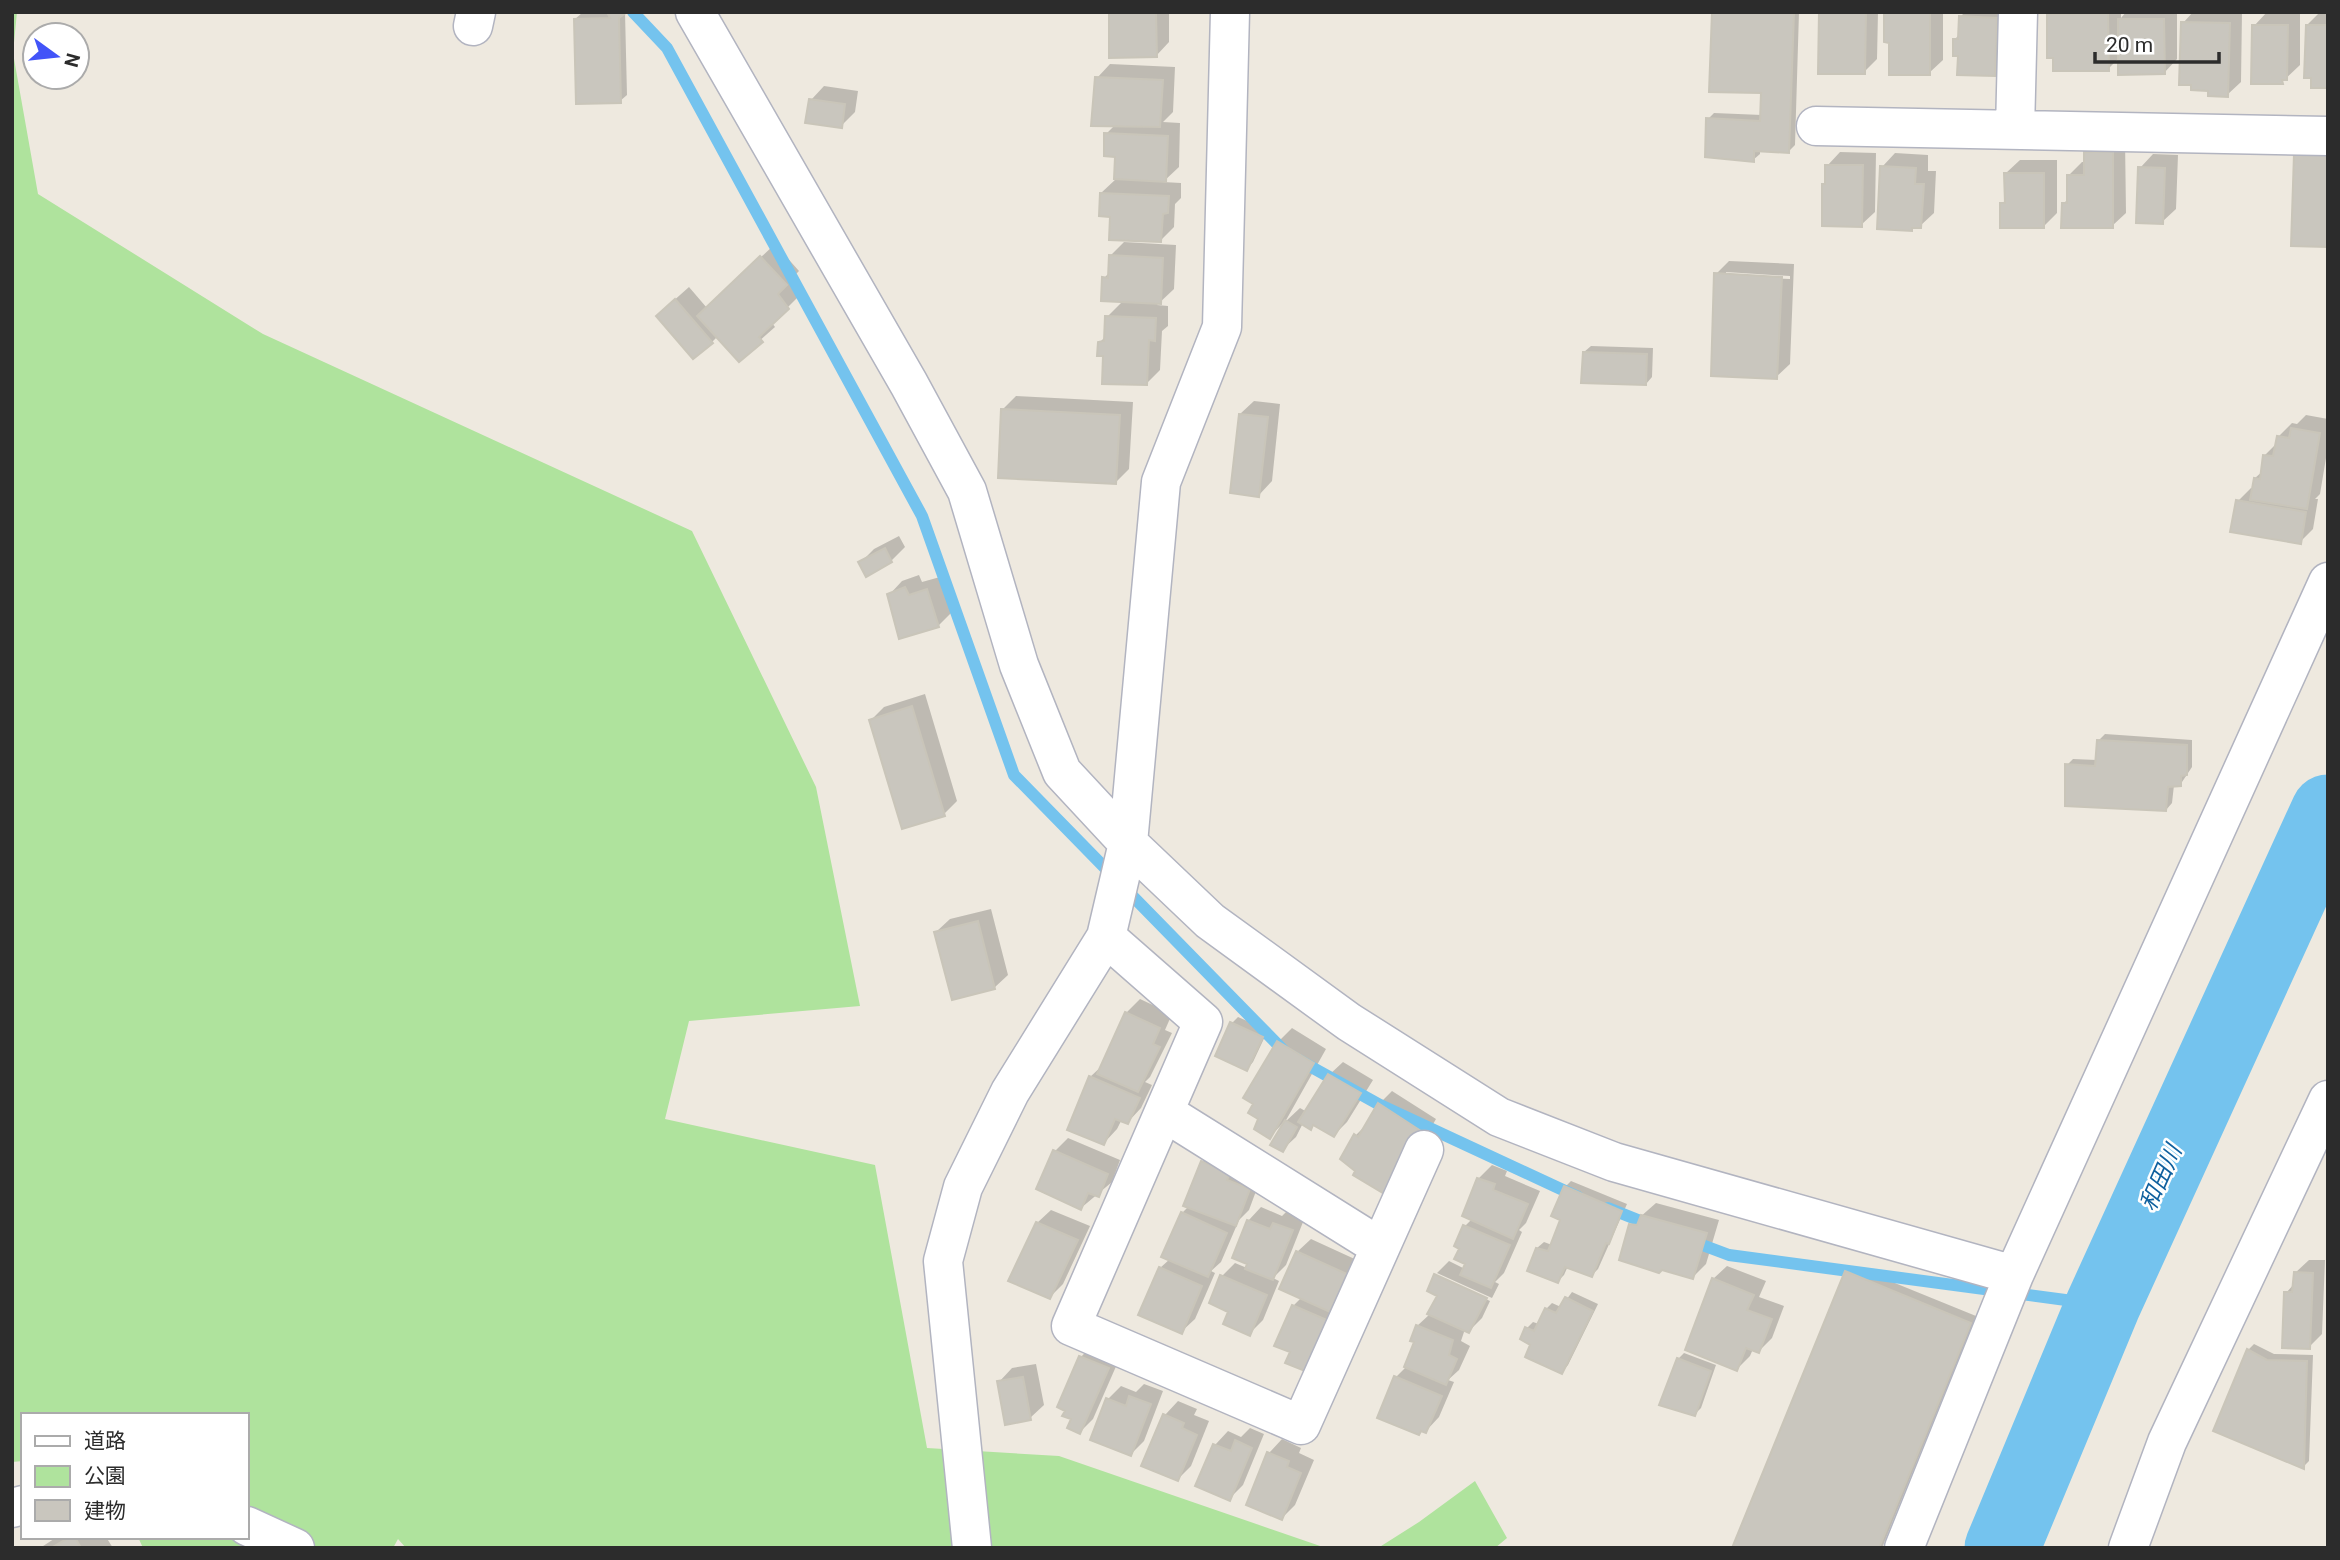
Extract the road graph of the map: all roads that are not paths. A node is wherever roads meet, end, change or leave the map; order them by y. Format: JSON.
{"nodes":[{"id":1,"x":695,"y":12,"type":"edge"},
{"id":2,"x":1230,"y":12,"type":"edge"},
{"id":3,"x":2018,"y":12,"type":"edge"},
{"id":4,"x":1816,"y":126,"type":"dead end"},
{"id":5,"x":2015,"y":130,"type":"junction"},
{"id":6,"x":2328,"y":136,"type":"edge"},
{"id":7,"x":2328,"y":582,"type":"edge"},
{"id":8,"x":1128,"y":843,"type":"junction"},
{"id":9,"x":1106,"y":937,"type":"junction"},
{"id":10,"x":2328,"y":1100,"type":"edge"},
{"id":11,"x":1164,"y":1112,"type":"junction"},
{"id":12,"x":1424,"y":1150,"type":"dead end"},
{"id":13,"x":1380,"y":1247,"type":"junction"},
{"id":14,"x":2014,"y":1275,"type":"junction"},
{"id":15,"x":248,"y":1526,"type":"edge"},
{"id":16,"x":295,"y":1548,"type":"edge"},
{"id":17,"x":972,"y":1548,"type":"edge"},
{"id":18,"x":1905,"y":1548,"type":"edge"},
{"id":19,"x":2128,"y":1548,"type":"edge"}],
"edges":[{"from":1,"to":8,"type":"street"},
{"from":2,"to":8,"type":"street"},
{"from":3,"to":5,"type":"street"},
{"from":4,"to":5,"type":"street"},
{"from":5,"to":6,"type":"street"},
{"from":7,"to":14,"type":"street"},
{"from":8,"to":9,"type":"street"},
{"from":8,"to":14,"type":"street"},
{"from":9,"to":11,"type":"street"},
{"from":9,"to":17,"type":"street"},
{"from":10,"to":19,"type":"street"},
{"from":11,"to":13,"type":"street"},
{"from":11,"to":13,"type":"street"},
{"from":12,"to":13,"type":"street"},
{"from":14,"to":18,"type":"street"},
{"from":15,"to":16,"type":"street"}]}
